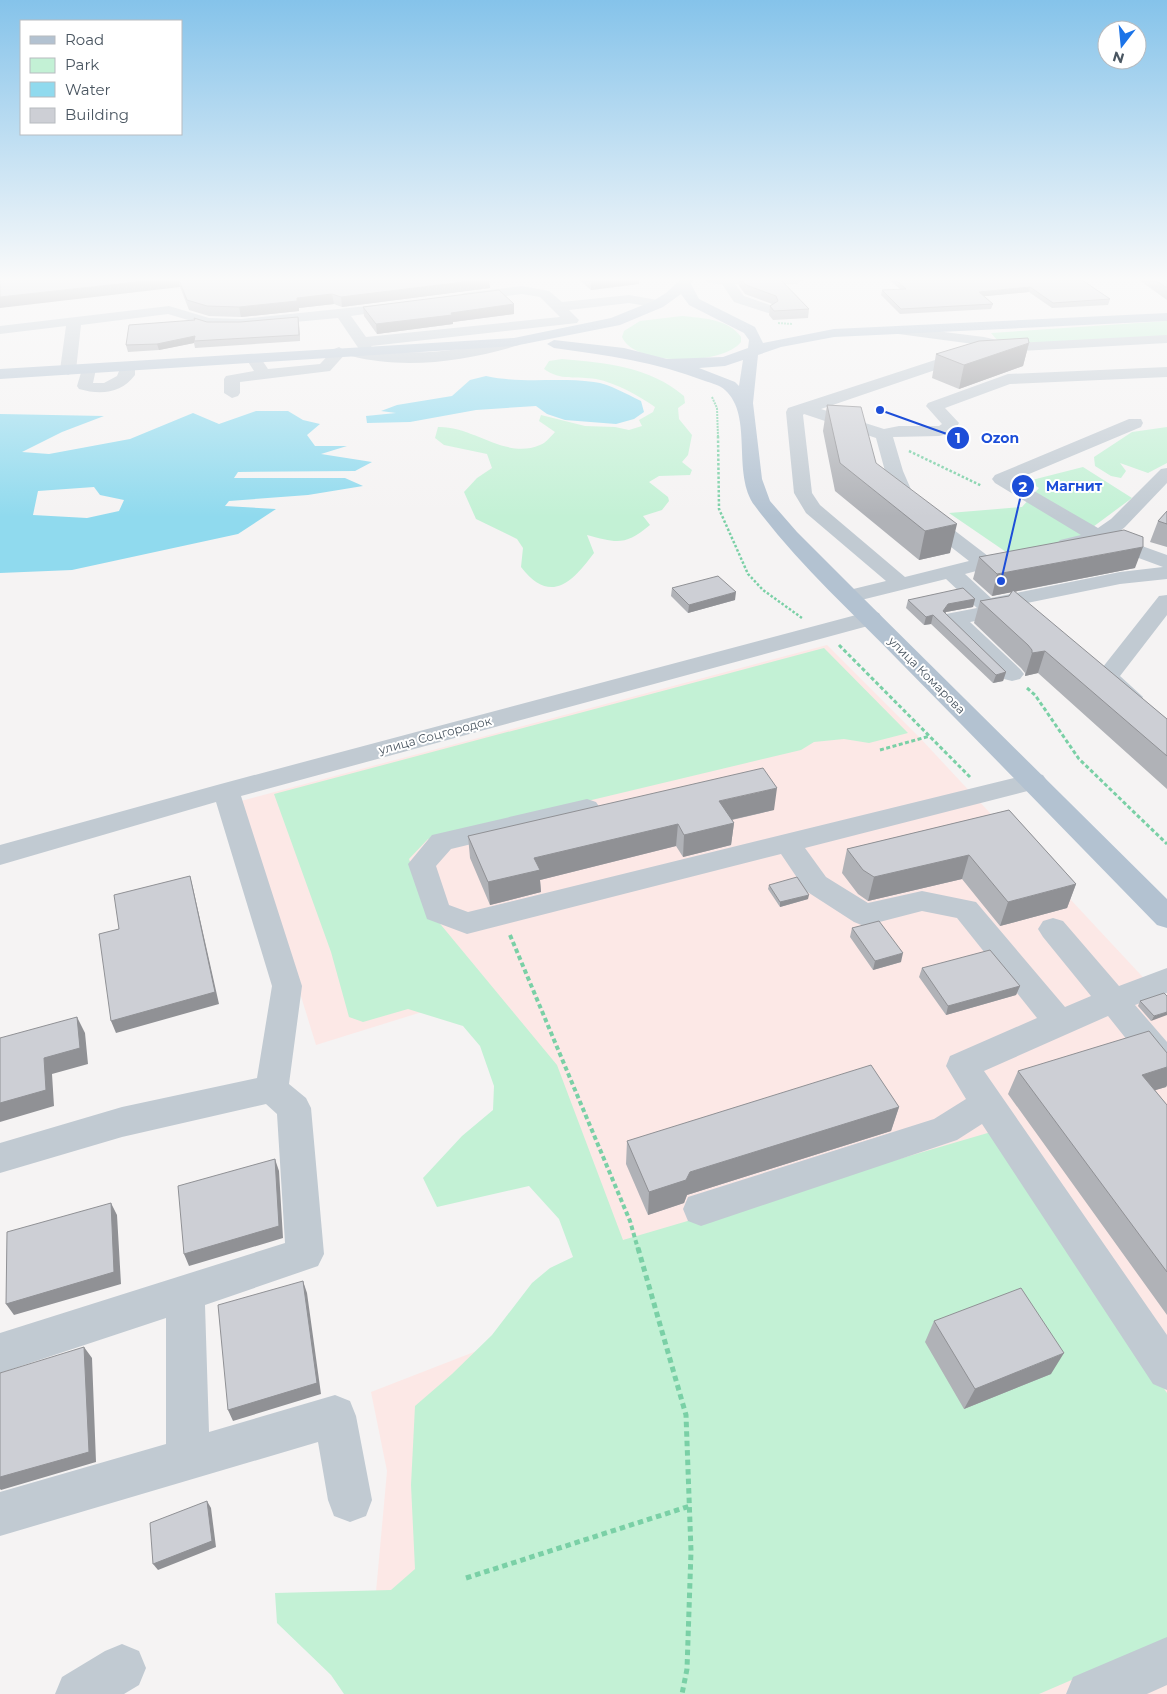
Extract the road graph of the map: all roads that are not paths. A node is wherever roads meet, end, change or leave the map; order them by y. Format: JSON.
{"nodes":[{"id":1,"x":69,"y":359,"type":"edge"},
{"id":2,"x":238,"y":359,"type":"edge"},
{"id":3,"x":254,"y":359,"type":"edge"},
{"id":4,"x":335,"y":359,"type":"edge"},
{"id":5,"x":647,"y":359,"type":"edge"},
{"id":6,"x":725,"y":359,"type":"edge"},
{"id":7,"x":752,"y":359,"type":"edge"},
{"id":8,"x":953,"y":359,"type":"edge"},
{"id":9,"x":665,"y":364,"type":"junction"},
{"id":10,"x":127,"y":367,"type":"joint"},
{"id":11,"x":88,"y":369,"type":"joint"},
{"id":12,"x":68,"y":370,"type":"junction"},
{"id":13,"x":1167,"y":372,"type":"edge"},
{"id":14,"x":0,"y":374,"type":"edge"},
{"id":15,"x":264,"y":374,"type":"junction"},
{"id":16,"x":232,"y":393,"type":"dead end"},
{"id":17,"x":746,"y":403,"type":"junction"},
{"id":18,"x":934,"y":406,"type":"junction"},
{"id":19,"x":805,"y":409,"type":"junction"},
{"id":20,"x":1135,"y":423,"type":"dead end"},
{"id":21,"x":885,"y":433,"type":"junction"},
{"id":22,"x":1167,"y":473,"type":"edge"},
{"id":23,"x":1100,"y":536,"type":"junction"},
{"id":24,"x":1052,"y":548,"type":"edge"},
{"id":25,"x":1014,"y":556,"type":"edge"},
{"id":26,"x":1167,"y":562,"type":"edge"},
{"id":27,"x":985,"y":563,"type":"junction"},
{"id":28,"x":950,"y":572,"type":"junction"},
{"id":29,"x":1167,"y":573,"type":"edge"},
{"id":30,"x":901,"y":584,"type":"junction"},
{"id":31,"x":849,"y":597,"type":"junction"},
{"id":32,"x":1167,"y":601,"type":"edge"},
{"id":33,"x":987,"y":605,"type":"junction"},
{"id":34,"x":870,"y":618,"type":"junction"},
{"id":35,"x":1012,"y":674,"type":"dead end"},
{"id":36,"x":1144,"y":708,"type":"edge"},
{"id":37,"x":1034,"y":781,"type":"junction"},
{"id":38,"x":226,"y":791,"type":"junction"},
{"id":39,"x":616,"y":802,"type":"edge"},
{"id":40,"x":788,"y":843,"type":"junction"},
{"id":41,"x":0,"y":855,"type":"edge"},
{"id":42,"x":1166,"y":914,"type":"edge"},
{"id":43,"x":1054,"y":929,"type":"dead end"},
{"id":44,"x":1167,"y":980,"type":"edge"},
{"id":45,"x":1113,"y":1000,"type":"junction"},
{"id":46,"x":1059,"y":1022,"type":"junction"},
{"id":47,"x":1167,"y":1065,"type":"edge"},
{"id":48,"x":272,"y":1089,"type":"junction"},
{"id":49,"x":987,"y":1103,"type":"junction"},
{"id":50,"x":0,"y":1158,"type":"edge"},
{"id":51,"x":701,"y":1209,"type":"dead end"},
{"id":52,"x":185,"y":1293,"type":"junction"},
{"id":53,"x":0,"y":1354,"type":"edge"},
{"id":54,"x":1167,"y":1370,"type":"edge"},
{"id":55,"x":188,"y":1460,"type":"junction"},
{"id":56,"x":350,"y":1500,"type":"dead end"},
{"id":57,"x":0,"y":1514,"type":"edge"},
{"id":58,"x":1167,"y":1661,"type":"edge"},
{"id":59,"x":122,"y":1668,"type":"dead end"},
{"id":60,"x":79,"y":1694,"type":"edge"},
{"id":61,"x":1090,"y":1694,"type":"edge"}],
"edges":[{"from":1,"to":12,"type":"street"},
{"from":2,"to":10,"type":"main road"},
{"from":3,"to":15,"type":"street"},
{"from":4,"to":15,"type":"street"},
{"from":5,"to":9,"type":"main road"},
{"from":6,"to":9,"type":"main road"},
{"from":7,"to":17,"type":"main road","name":"улица Комарова"},
{"from":8,"to":19,"type":"street"},
{"from":9,"to":17,"type":"main road"},
{"from":10,"to":11,"type":"street"},
{"from":11,"to":12,"type":"main road"},
{"from":12,"to":14,"type":"main road"},
{"from":13,"to":18,"type":"street"},
{"from":15,"to":16,"type":"street"},
{"from":17,"to":31,"type":"main road","name":"улица Комарова"},
{"from":18,"to":21,"type":"street"},
{"from":18,"to":21,"type":"street"},
{"from":19,"to":21,"type":"street"},
{"from":19,"to":30,"type":"street"},
{"from":20,"to":23,"type":"street"},
{"from":21,"to":27,"type":"street"},
{"from":22,"to":23,"type":"street"},
{"from":23,"to":24,"type":"street"},
{"from":23,"to":26,"type":"street"},
{"from":25,"to":27,"type":"street"},
{"from":27,"to":28,"type":"street"},
{"from":28,"to":30,"type":"street"},
{"from":28,"to":33,"type":"street"},
{"from":29,"to":33,"type":"street"},
{"from":30,"to":31,"type":"street"},
{"from":31,"to":34,"type":"main road","name":"улица Комарова"},
{"from":32,"to":36,"type":"street"},
{"from":33,"to":35,"type":"street"},
{"from":34,"to":37,"type":"main road","name":"улица Комарова"},
{"from":34,"to":38,"type":"street","name":"улица Соцгородок"},
{"from":37,"to":40,"type":"street"},
{"from":37,"to":42,"type":"main road","name":"улица Комарова"},
{"from":38,"to":41,"type":"street","name":"улица Соцгородок"},
{"from":38,"to":48,"type":"street"},
{"from":39,"to":40,"type":"street"},
{"from":40,"to":46,"type":"street"},
{"from":43,"to":45,"type":"street"},
{"from":44,"to":45,"type":"street"},
{"from":45,"to":46,"type":"street"},
{"from":45,"to":47,"type":"street"},
{"from":46,"to":49,"type":"street"},
{"from":48,"to":50,"type":"street"},
{"from":48,"to":52,"type":"street"},
{"from":49,"to":51,"type":"street"},
{"from":49,"to":54,"type":"street"},
{"from":52,"to":53,"type":"street"},
{"from":52,"to":55,"type":"street"},
{"from":55,"to":56,"type":"street"},
{"from":55,"to":57,"type":"street"},
{"from":58,"to":61,"type":"street"},
{"from":59,"to":60,"type":"street"}]}
